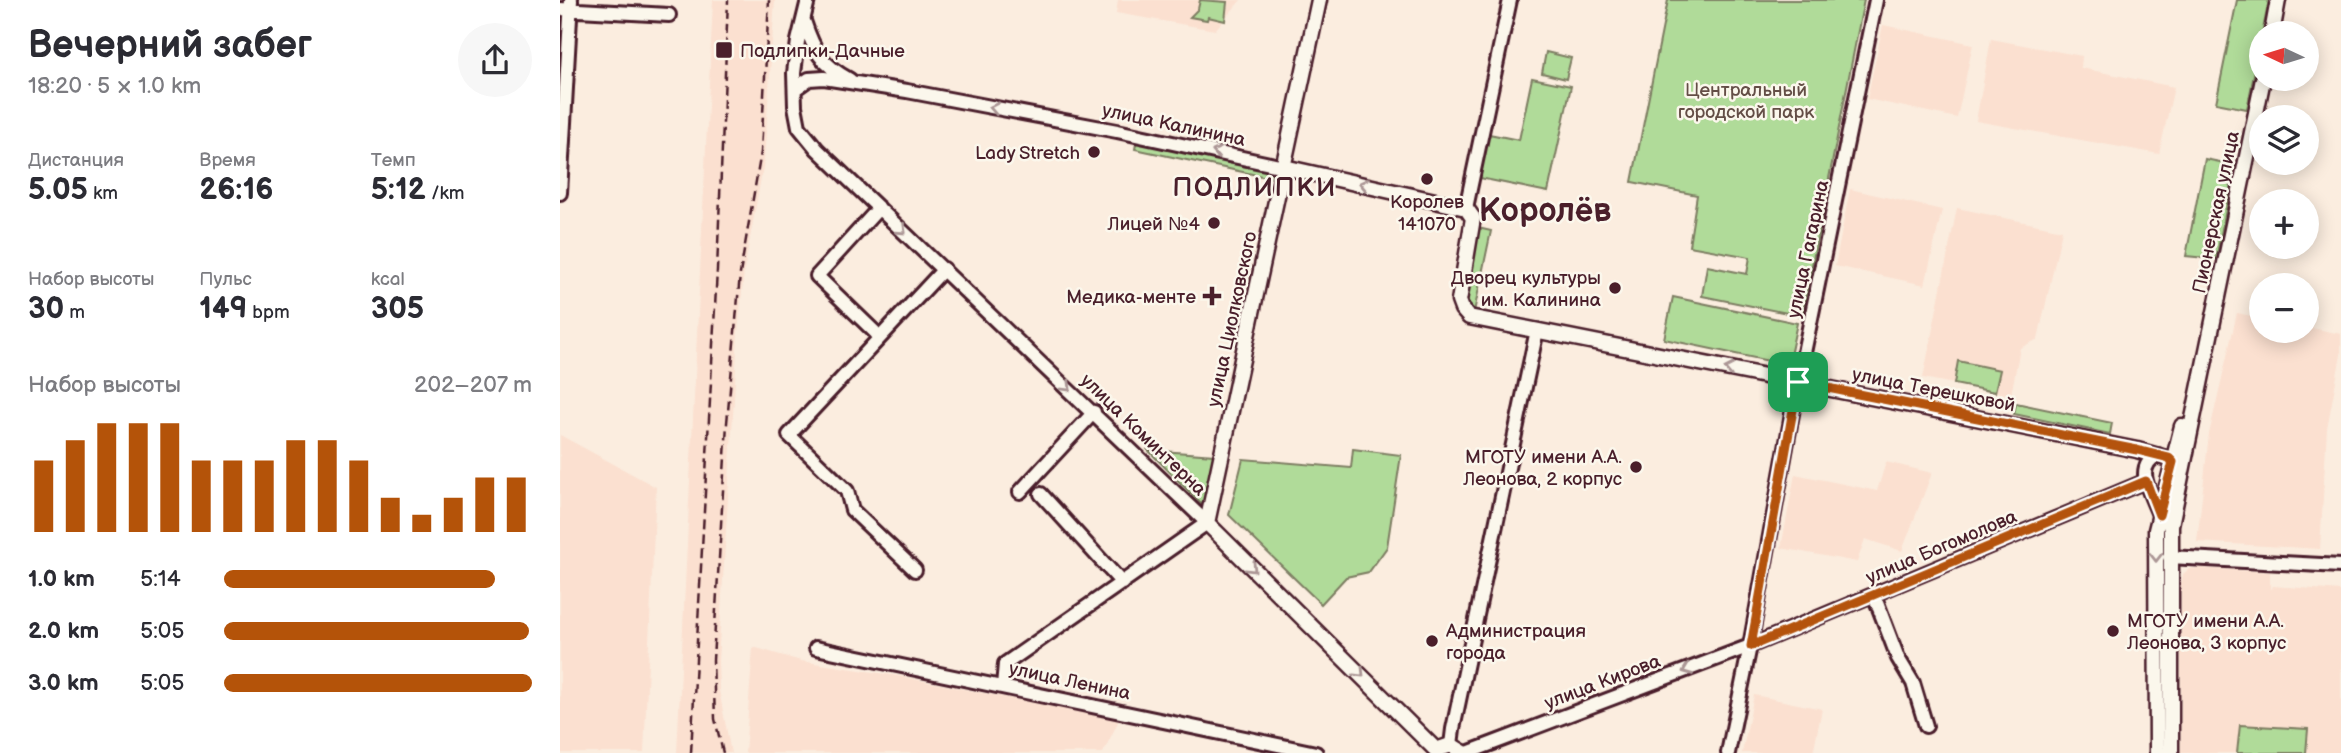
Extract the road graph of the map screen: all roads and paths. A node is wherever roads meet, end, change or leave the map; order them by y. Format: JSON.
{"nodes":[{"id":1,"x":808,"y":0,"type":"edge"},
{"id":2,"x":1319,"y":0,"type":"edge"},
{"id":3,"x":1510,"y":0,"type":"edge"},
{"id":4,"x":1876,"y":0,"type":"edge"},
{"id":5,"x":2278,"y":0,"type":"edge"},
{"id":6,"x":567,"y":6,"type":"edge"},
{"id":7,"x":669,"y":15,"type":"dead end"},
{"id":8,"x":804,"y":21,"type":"junction"},
{"id":9,"x":2274,"y":21,"type":"edge"},
{"id":10,"x":798,"y":41,"type":"junction"},
{"id":11,"x":812,"y":44,"type":"junction"},
{"id":12,"x":859,"y":85,"type":"junction"},
{"id":13,"x":794,"y":89,"type":"junction"},
{"id":14,"x":2260,"y":91,"type":"edge"},
{"id":15,"x":1284,"y":167,"type":"junction"},
{"id":16,"x":560,"y":194,"type":"edge"},
{"id":17,"x":879,"y":208,"type":"junction"},
{"id":18,"x":1470,"y":213,"type":"junction"},
{"id":19,"x":944,"y":269,"type":"junction"},
{"id":20,"x":2214,"y":311,"type":"junction"},
{"id":21,"x":1537,"y":330,"type":"junction"},
{"id":22,"x":880,"y":337,"type":"junction"},
{"id":23,"x":1798,"y":382,"type":"junction"},
{"id":24,"x":1094,"y":412,"type":"junction"},
{"id":25,"x":2170,"y":462,"type":"junction"},
{"id":26,"x":2146,"y":481,"type":"junction"},
{"id":27,"x":1020,"y":492,"type":"dead end"},
{"id":28,"x":1041,"y":494,"type":"dead end"},
{"id":29,"x":2159,"y":515,"type":"junction"},
{"id":30,"x":1208,"y":523,"type":"junction"},
{"id":31,"x":2169,"y":557,"type":"junction"},
{"id":32,"x":2341,"y":566,"type":"edge"},
{"id":33,"x":915,"y":570,"type":"dead end"},
{"id":34,"x":1122,"y":583,"type":"junction"},
{"id":35,"x":1874,"y":594,"type":"junction"},
{"id":36,"x":1751,"y":646,"type":"junction"},
{"id":37,"x":816,"y":649,"type":"dead end"},
{"id":38,"x":1003,"y":686,"type":"junction"},
{"id":39,"x":1926,"y":726,"type":"dead end"},
{"id":40,"x":1450,"y":751,"type":"edge"},
{"id":41,"x":1316,"y":753,"type":"edge"},
{"id":42,"x":1728,"y":753,"type":"edge"},
{"id":43,"x":2157,"y":753,"type":"edge"},
{"id":44,"x":2171,"y":753,"type":"edge"}],
"edges":[{"from":1,"to":8,"type":"street","name":"улица Коминтерна"},
{"from":2,"to":15,"type":"main road","name":"улица Циолковского"},
{"from":3,"to":18,"type":"street"},
{"from":4,"to":23,"type":"street","name":"улица Гагарина"},
{"from":5,"to":9,"type":"main road"},
{"from":6,"to":7,"type":"street"},
{"from":6,"to":16,"type":"street"},
{"from":8,"to":10,"type":"street","name":"улица Коминтерна"},
{"from":8,"to":11,"type":"street"},
{"from":10,"to":11,"type":"street"},
{"from":10,"to":13,"type":"street","name":"улица Коминтерна"},
{"from":11,"to":12,"type":"street"},
{"from":12,"to":13,"type":"street","name":"улица Калинина"},
{"from":15,"to":12,"type":"street","name":"улица Калинина","one_way":true},
{"from":13,"to":17,"type":"street","name":"улица Коминтерна"},
{"from":14,"to":20,"type":"main road","name":"Пионерская улица"},
{"from":18,"to":15,"type":"main road","name":"улица Калинина","one_way":true},
{"from":15,"to":30,"type":"main road","name":"улица Циолковского"},
{"from":17,"to":19,"type":"street","name":"улица Коминтерна","one_way":true},
{"from":17,"to":22,"type":"street"},
{"from":18,"to":21,"type":"main road","name":"улица Терешковой"},
{"from":19,"to":22,"type":"street"},
{"from":19,"to":24,"type":"street","name":"улица Коминтерна","one_way":true},
{"from":20,"to":25,"type":"main road","name":"Пионерская улица"},
{"from":20,"to":25,"type":"main road","name":"Пионерская улица"},
{"from":23,"to":21,"type":"main road","name":"улица Терешковой","one_way":true},
{"from":21,"to":40,"type":"street"},
{"from":22,"to":33,"type":"street"},
{"from":23,"to":25,"type":"main road","name":"улица Терешковой"},
{"from":23,"to":36,"type":"street","name":"улица Гагарина"},
{"from":24,"to":27,"type":"street"},
{"from":24,"to":30,"type":"street","name":"улица Коминтерна"},
{"from":25,"to":26,"type":"street"},
{"from":25,"to":29,"type":"main road","name":"Пионерская улица"},
{"from":25,"to":31,"type":"main road","name":"Пионерская улица"},
{"from":26,"to":29,"type":"street"},
{"from":26,"to":35,"type":"street","name":"улица Богомолова"},
{"from":28,"to":34,"type":"street"},
{"from":29,"to":43,"type":"main road","name":"Пионерская улица","one_way":true},
{"from":30,"to":34,"type":"street"},
{"from":30,"to":40,"type":"main road","name":"улица Коминтерна","one_way":true},
{"from":31,"to":32,"type":"street"},
{"from":31,"to":44,"type":"main road","name":"Пионерская улица"},
{"from":34,"to":38,"type":"street"},
{"from":35,"to":36,"type":"street","name":"улица Богомолова"},
{"from":35,"to":39,"type":"street"},
{"from":36,"to":40,"type":"street","name":"улица Кирова","one_way":true},
{"from":36,"to":42,"type":"street","name":"улица Гагарина"},
{"from":37,"to":38,"type":"street","name":"улица Ленина"},
{"from":38,"to":41,"type":"street","name":"улица Ленина"}]}
